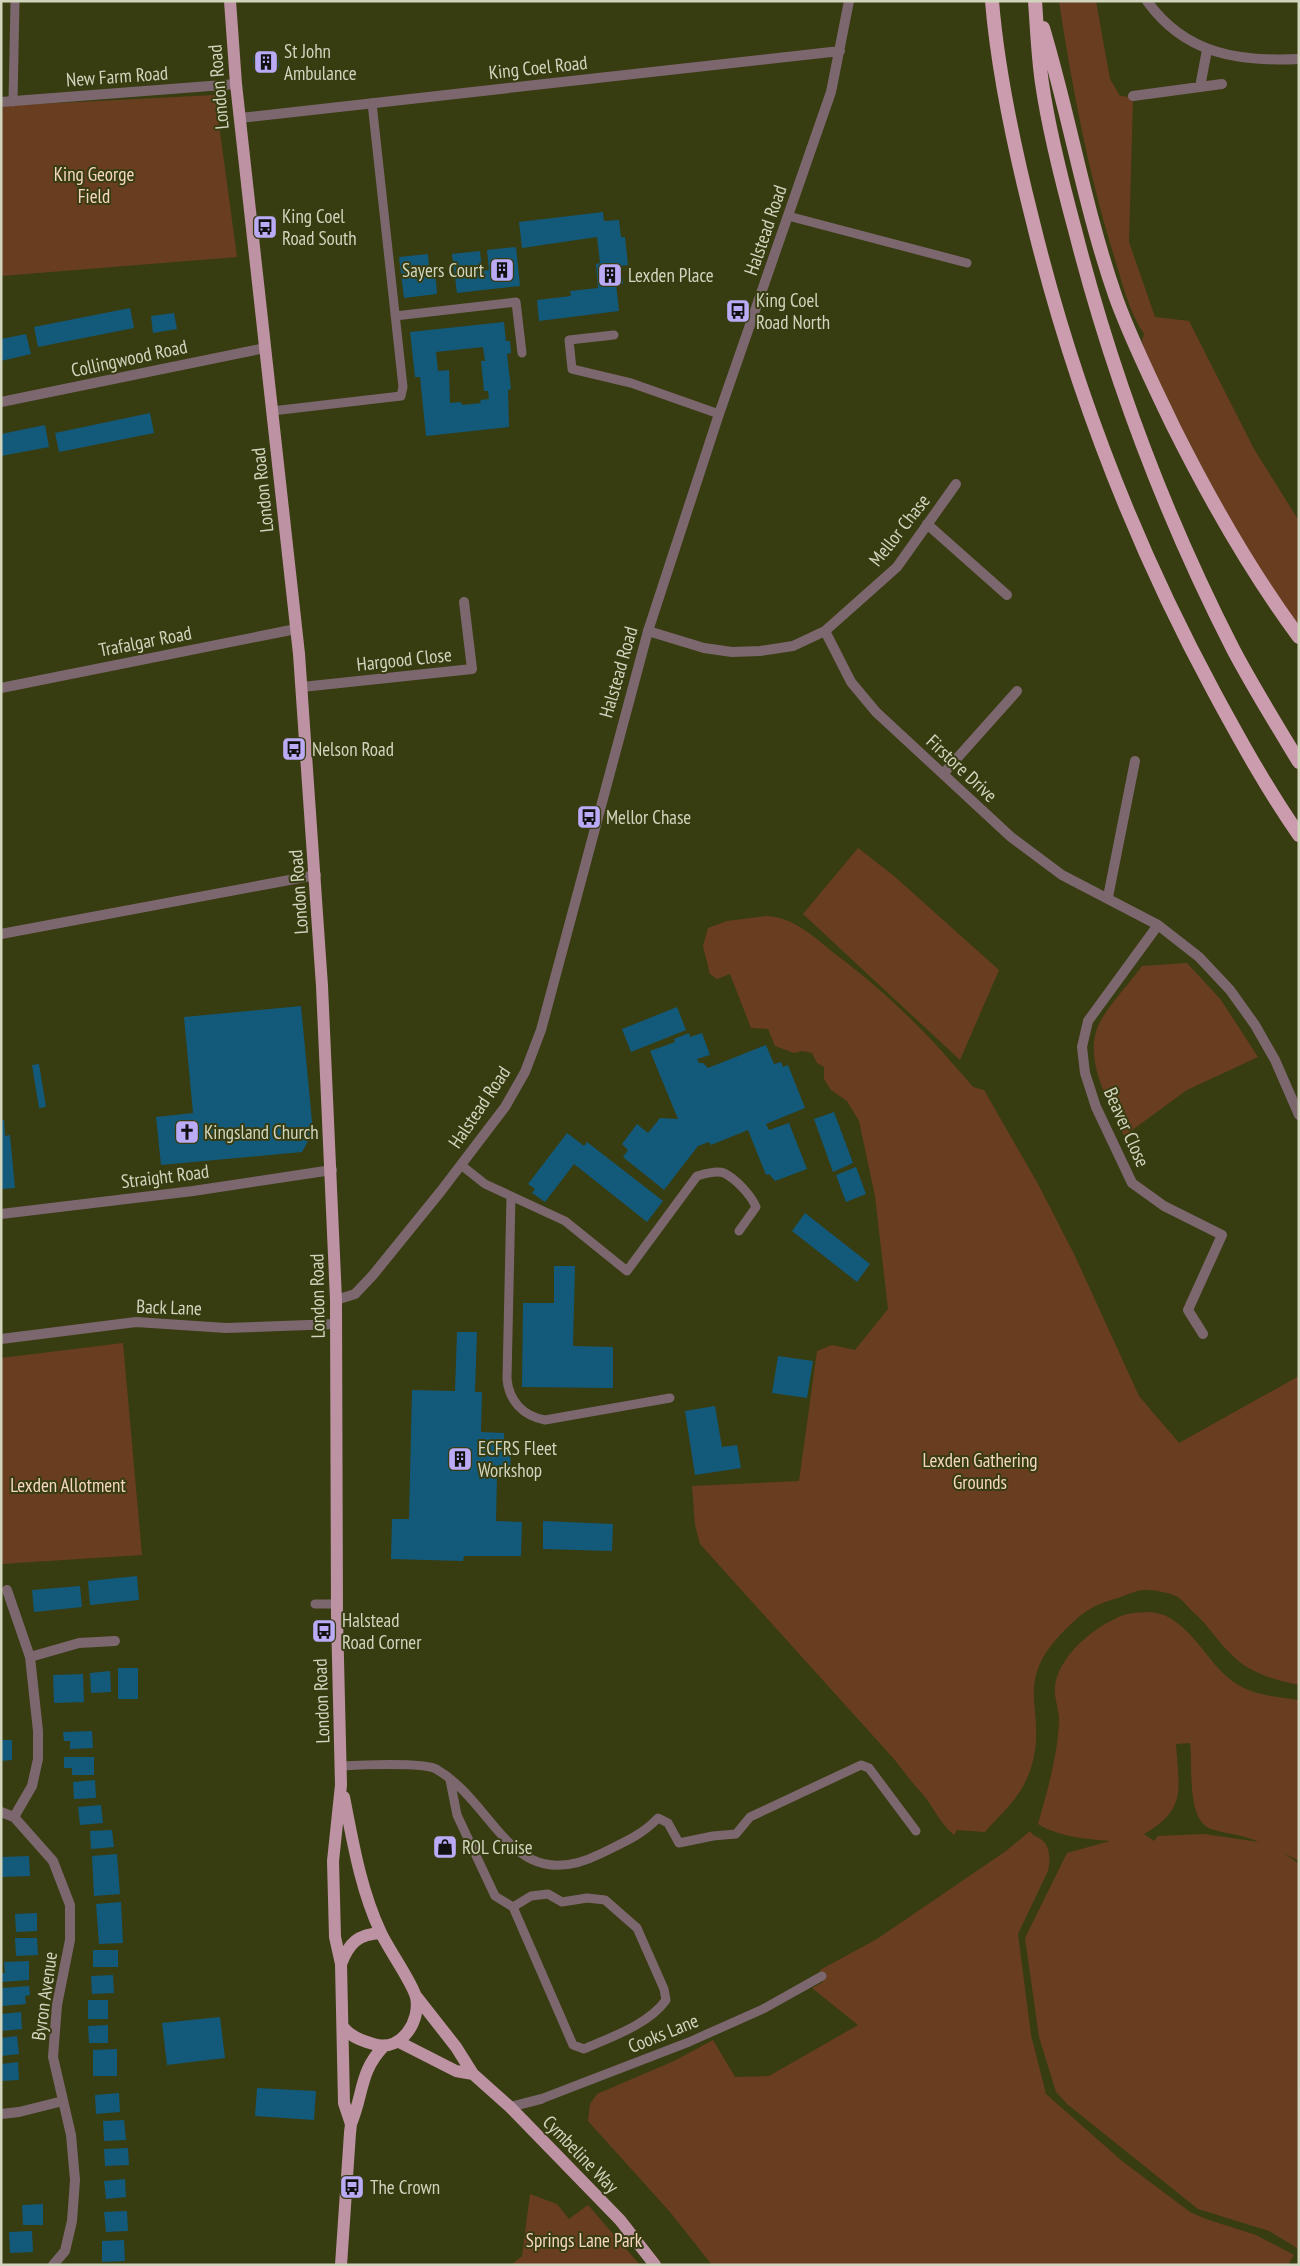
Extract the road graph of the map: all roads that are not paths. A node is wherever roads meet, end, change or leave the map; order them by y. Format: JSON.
{"nodes":[{"id":1,"x":15,"y":1,"type":"edge"},
{"id":2,"x":230,"y":1,"type":"edge"},
{"id":3,"x":849,"y":1,"type":"edge"},
{"id":4,"x":992,"y":1,"type":"edge"},
{"id":5,"x":1035,"y":1,"type":"edge"},
{"id":6,"x":1147,"y":1,"type":"edge"},
{"id":7,"x":1208,"y":50,"type":"junction"},
{"id":8,"x":840,"y":51,"type":"junction"},
{"id":9,"x":1299,"y":59,"type":"edge"},
{"id":10,"x":236,"y":84,"type":"junction"},
{"id":11,"x":1222,"y":84,"type":"dead end"},
{"id":12,"x":1200,"y":87,"type":"junction"},
{"id":13,"x":1134,"y":96,"type":"dead end"},
{"id":14,"x":1,"y":102,"type":"edge"},
{"id":15,"x":13,"y":102,"type":"junction"},
{"id":16,"x":372,"y":103,"type":"junction"},
{"id":17,"x":240,"y":118,"type":"junction"},
{"id":18,"x":788,"y":216,"type":"junction"},
{"id":19,"x":967,"y":263,"type":"dead end"},
{"id":20,"x":395,"y":316,"type":"junction"},
{"id":21,"x":614,"y":335,"type":"dead end"},
{"id":22,"x":265,"y":348,"type":"junction"},
{"id":23,"x":522,"y":353,"type":"dead end"},
{"id":24,"x":1,"y":402,"type":"edge"},
{"id":25,"x":272,"y":411,"type":"junction"},
{"id":26,"x":719,"y":414,"type":"junction"},
{"id":27,"x":956,"y":484,"type":"dead end"},
{"id":28,"x":927,"y":524,"type":"junction"},
{"id":29,"x":1007,"y":595,"type":"dead end"},
{"id":30,"x":464,"y":602,"type":"dead end"},
{"id":31,"x":296,"y":629,"type":"junction"},
{"id":32,"x":648,"y":631,"type":"junction"},
{"id":33,"x":825,"y":631,"type":"junction"},
{"id":34,"x":1299,"y":637,"type":"edge"},
{"id":35,"x":302,"y":687,"type":"junction"},
{"id":36,"x":1,"y":688,"type":"edge"},
{"id":37,"x":1016,"y":691,"type":"dead end"},
{"id":38,"x":1135,"y":761,"type":"dead end"},
{"id":39,"x":1299,"y":762,"type":"edge"},
{"id":40,"x":943,"y":774,"type":"junction"},
{"id":41,"x":1299,"y":835,"type":"edge"},
{"id":42,"x":316,"y":875,"type":"junction"},
{"id":43,"x":1108,"y":897,"type":"junction"},
{"id":44,"x":1158,"y":925,"type":"junction"},
{"id":45,"x":1,"y":934,"type":"edge"},
{"id":46,"x":1299,"y":1115,"type":"edge"},
{"id":47,"x":461,"y":1166,"type":"junction"},
{"id":48,"x":332,"y":1170,"type":"junction"},
{"id":49,"x":511,"y":1196,"type":"junction"},
{"id":50,"x":1,"y":1214,"type":"edge"},
{"id":51,"x":739,"y":1231,"type":"dead end"},
{"id":52,"x":336,"y":1300,"type":"junction"},
{"id":53,"x":336,"y":1324,"type":"junction"},
{"id":54,"x":1203,"y":1334,"type":"dead end"},
{"id":55,"x":1,"y":1339,"type":"edge"},
{"id":56,"x":670,"y":1398,"type":"dead end"},
{"id":57,"x":7,"y":1590,"type":"dead end"},
{"id":58,"x":314,"y":1604,"type":"dead end"},
{"id":59,"x":337,"y":1604,"type":"junction"},
{"id":60,"x":115,"y":1641,"type":"dead end"},
{"id":61,"x":30,"y":1657,"type":"junction"},
{"id":62,"x":341,"y":1766,"type":"junction"},
{"id":63,"x":450,"y":1780,"type":"junction"},
{"id":64,"x":341,"y":1785,"type":"junction"},
{"id":65,"x":1,"y":1812,"type":"edge"},
{"id":66,"x":14,"y":1817,"type":"junction"},
{"id":67,"x":916,"y":1831,"type":"dead end"},
{"id":68,"x":513,"y":1907,"type":"junction"},
{"id":69,"x":381,"y":1933,"type":"junction"},
{"id":70,"x":341,"y":1964,"type":"junction"},
{"id":71,"x":822,"y":1976,"type":"dead end"},
{"id":72,"x":416,"y":1996,"type":"junction"},
{"id":73,"x":344,"y":2028,"type":"junction"},
{"id":74,"x":399,"y":2042,"type":"junction"},
{"id":75,"x":384,"y":2046,"type":"junction"},
{"id":76,"x":473,"y":2074,"type":"junction"},
{"id":77,"x":541,"y":2099,"type":"joint"},
{"id":78,"x":63,"y":2100,"type":"junction"},
{"id":79,"x":510,"y":2107,"type":"junction"},
{"id":80,"x":1,"y":2114,"type":"edge"},
{"id":81,"x":351,"y":2124,"type":"junction"},
{"id":82,"x":53,"y":2265,"type":"edge"},
{"id":83,"x":341,"y":2265,"type":"edge"},
{"id":84,"x":655,"y":2265,"type":"edge"}],
"edges":[{"from":1,"to":15,"type":"lane"},
{"from":2,"to":10,"type":"main road","name":"London Road"},
{"from":3,"to":8,"type":"street","name":"Halstead Road"},
{"from":4,"to":41,"type":"highway"},
{"from":5,"to":34,"type":"highway"},
{"from":5,"to":39,"type":"highway"},
{"from":6,"to":7,"type":"street"},
{"from":7,"to":9,"type":"street"},
{"from":7,"to":12,"type":"street"},
{"from":8,"to":16,"type":"street","name":"King Coel Road"},
{"from":8,"to":18,"type":"street","name":"Halstead Road"},
{"from":10,"to":15,"type":"street","name":"New Farm Road"},
{"from":10,"to":17,"type":"main road","name":"London Road"},
{"from":11,"to":12,"type":"street"},
{"from":12,"to":13,"type":"street"},
{"from":14,"to":15,"type":"street","name":"New Farm Road"},
{"from":16,"to":17,"type":"street","name":"King Coel Road"},
{"from":16,"to":20,"type":"lane"},
{"from":17,"to":22,"type":"main road","name":"London Road"},
{"from":18,"to":19,"type":"lane"},
{"from":18,"to":26,"type":"street","name":"Halstead Road"},
{"from":20,"to":23,"type":"lane"},
{"from":20,"to":25,"type":"lane"},
{"from":21,"to":26,"type":"lane"},
{"from":22,"to":24,"type":"street","name":"Collingwood Road"},
{"from":22,"to":25,"type":"main road","name":"London Road"},
{"from":25,"to":31,"type":"main road","name":"London Road"},
{"from":26,"to":32,"type":"street","name":"Halstead Road"},
{"from":27,"to":28,"type":"street","name":"Mellor Chase"},
{"from":28,"to":29,"type":"street"},
{"from":28,"to":33,"type":"street","name":"Mellor Chase"},
{"from":30,"to":35,"type":"street","name":"Hargood Close"},
{"from":31,"to":35,"type":"main road","name":"London Road"},
{"from":31,"to":36,"type":"street","name":"Trafalgar Road"},
{"from":32,"to":33,"type":"street","name":"Mellor Chase"},
{"from":32,"to":47,"type":"street","name":"Halstead Road"},
{"from":33,"to":40,"type":"street","name":"Firstore Drive"},
{"from":35,"to":42,"type":"main road","name":"London Road"},
{"from":37,"to":40,"type":"street"},
{"from":38,"to":43,"type":"street"},
{"from":40,"to":43,"type":"street","name":"Firstore Drive"},
{"from":42,"to":45,"type":"street"},
{"from":42,"to":48,"type":"main road","name":"London Road"},
{"from":43,"to":44,"type":"street","name":"Firstore Drive"},
{"from":44,"to":46,"type":"street","name":"Firstore Drive"},
{"from":44,"to":54,"type":"street","name":"Beaver Close"},
{"from":47,"to":49,"type":"lane"},
{"from":47,"to":52,"type":"street","name":"Halstead Road"},
{"from":48,"to":50,"type":"street","name":"Straight Road"},
{"from":48,"to":52,"type":"main road","name":"London Road"},
{"from":49,"to":51,"type":"lane"},
{"from":49,"to":56,"type":"lane"},
{"from":52,"to":53,"type":"main road","name":"London Road"},
{"from":53,"to":55,"type":"street","name":"Back Lane"},
{"from":53,"to":59,"type":"main road","name":"London Road"},
{"from":57,"to":61,"type":"street"},
{"from":58,"to":59,"type":"lane"},
{"from":59,"to":62,"type":"main road","name":"London Road"},
{"from":60,"to":61,"type":"street"},
{"from":61,"to":66,"type":"street"},
{"from":62,"to":63,"type":"lane"},
{"from":62,"to":64,"type":"main road","name":"London Road"},
{"from":63,"to":67,"type":"lane"},
{"from":63,"to":68,"type":"lane"},
{"from":64,"to":69,"type":"main road","name":"London Road"},
{"from":64,"to":70,"type":"main road","name":"London Road"},
{"from":65,"to":66,"type":"street","name":"Byron Avenue"},
{"from":66,"to":78,"type":"street","name":"Byron Avenue"},
{"from":68,"to":68,"type":"lane"},
{"from":69,"to":70,"type":"main road"},
{"from":69,"to":72,"type":"main road"},
{"from":70,"to":73,"type":"main road"},
{"from":71,"to":77,"type":"lane","name":"Cooks Lane"},
{"from":72,"to":74,"type":"main road"},
{"from":72,"to":76,"type":"main road","name":"Cymbeline Way"},
{"from":73,"to":75,"type":"main road"},
{"from":73,"to":81,"type":"main road"},
{"from":74,"to":75,"type":"main road"},
{"from":74,"to":76,"type":"main road","name":"Cymbeline Way"},
{"from":75,"to":81,"type":"main road"},
{"from":76,"to":79,"type":"main road","name":"Cymbeline Way"},
{"from":77,"to":79,"type":"street","name":"Cooks Lane"},
{"from":78,"to":80,"type":"street"},
{"from":78,"to":82,"type":"street","name":"Byron Avenue"},
{"from":79,"to":84,"type":"main road","name":"Cymbeline Way"},
{"from":81,"to":83,"type":"main road"}]}
